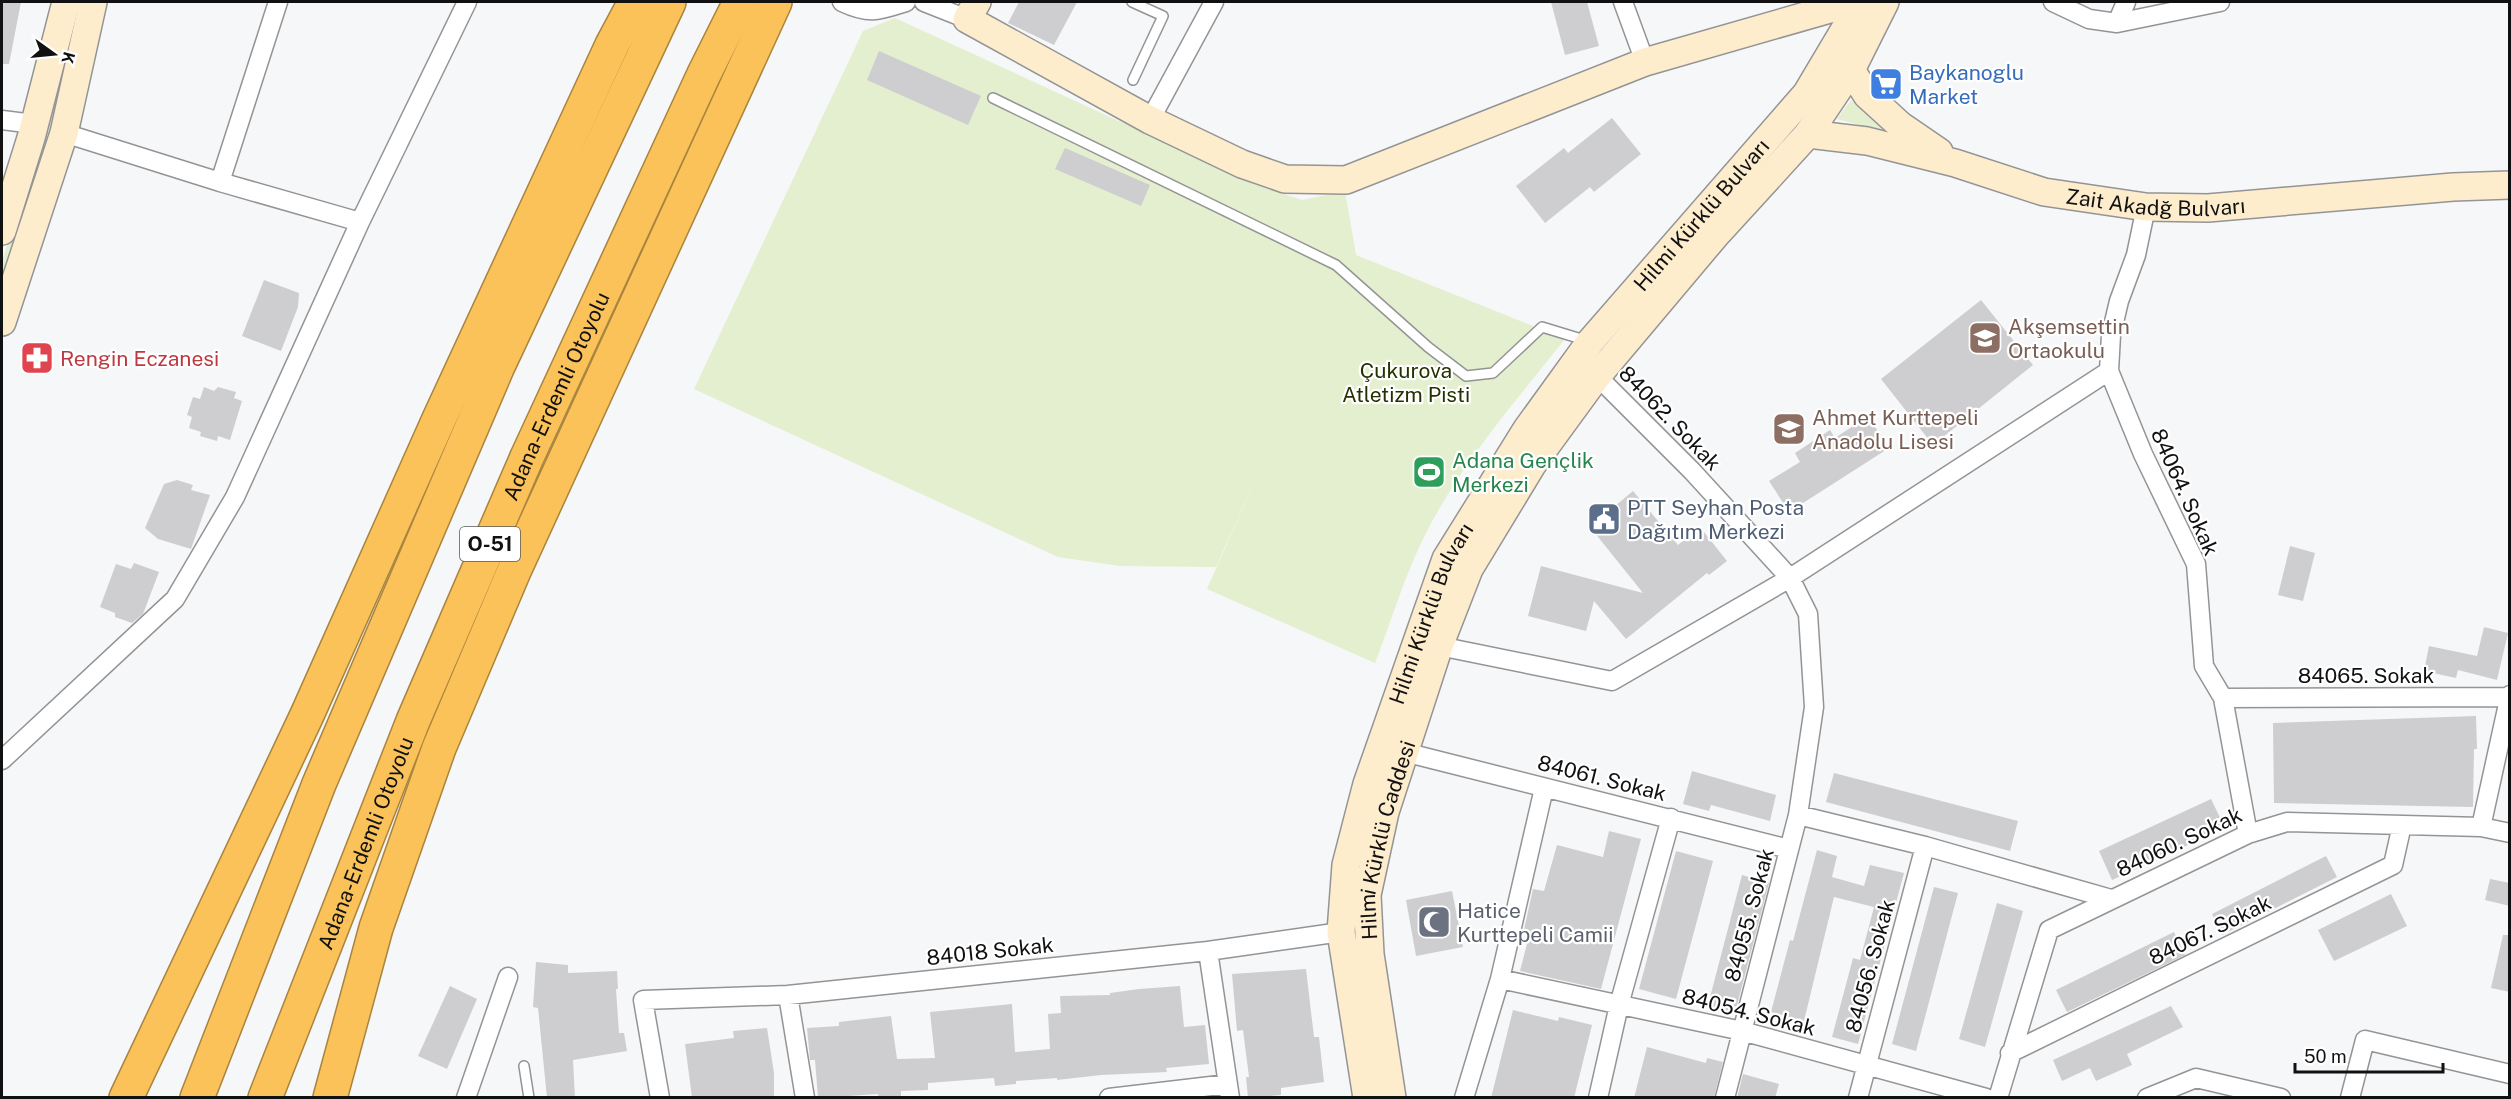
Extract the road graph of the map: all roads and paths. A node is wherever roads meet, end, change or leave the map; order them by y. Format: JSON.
{"nodes":[{"id":1,"x":66,"y":2,"type":"edge"},
{"id":2,"x":93,"y":2,"type":"edge"},
{"id":3,"x":278,"y":2,"type":"edge"},
{"id":4,"x":467,"y":2,"type":"edge"},
{"id":5,"x":635,"y":2,"type":"edge"},
{"id":6,"x":669,"y":2,"type":"edge"},
{"id":7,"x":740,"y":2,"type":"edge"},
{"id":8,"x":775,"y":2,"type":"edge"},
{"id":9,"x":842,"y":2,"type":"edge"},
{"id":10,"x":906,"y":2,"type":"edge"},
{"id":11,"x":924,"y":2,"type":"edge"},
{"id":12,"x":1132,"y":2,"type":"edge"},
{"id":13,"x":1214,"y":2,"type":"edge"},
{"id":14,"x":1623,"y":2,"type":"edge"},
{"id":15,"x":1854,"y":2,"type":"edge"},
{"id":16,"x":1861,"y":2,"type":"edge"},
{"id":17,"x":1885,"y":2,"type":"edge"},
{"id":18,"x":2053,"y":2,"type":"edge"},
{"id":19,"x":2126,"y":2,"type":"edge"},
{"id":20,"x":2218,"y":2,"type":"edge"},
{"id":21,"x":972,"y":10,"type":"edge"},
{"id":22,"x":2116,"y":23,"type":"junction"},
{"id":23,"x":1645,"y":62,"type":"junction"},
{"id":24,"x":1851,"y":70,"type":"junction"},
{"id":25,"x":1133,"y":80,"type":"dead end"},
{"id":26,"x":993,"y":98,"type":"dead end"},
{"id":27,"x":2,"y":120,"type":"edge"},
{"id":28,"x":1150,"y":120,"type":"junction"},
{"id":29,"x":34,"y":124,"type":"junction"},
{"id":30,"x":64,"y":133,"type":"junction"},
{"id":31,"x":1808,"y":134,"type":"junction"},
{"id":32,"x":1955,"y":163,"type":"junction"},
{"id":33,"x":220,"y":182,"type":"junction"},
{"id":34,"x":2510,"y":185,"type":"edge"},
{"id":35,"x":2146,"y":207,"type":"junction"},
{"id":36,"x":3,"y":218,"type":"edge"},
{"id":37,"x":360,"y":222,"type":"junction"},
{"id":38,"x":2,"y":322,"type":"edge"},
{"id":39,"x":1590,"y":342,"type":"junction"},
{"id":40,"x":2109,"y":371,"type":"junction"},
{"id":41,"x":1597,"y":376,"type":"junction"},
{"id":42,"x":1790,"y":578,"type":"junction"},
{"id":43,"x":1439,"y":646,"type":"junction"},
{"id":44,"x":2509,"y":696,"type":"edge"},
{"id":45,"x":2223,"y":698,"type":"junction"},
{"id":46,"x":1404,"y":752,"type":"junction"},
{"id":47,"x":2,"y":760,"type":"edge"},
{"id":48,"x":1544,"y":788,"type":"junction"},
{"id":49,"x":1798,"y":814,"type":"junction"},
{"id":50,"x":1671,"y":818,"type":"junction"},
{"id":51,"x":2402,"y":825,"type":"junction"},
{"id":52,"x":2481,"y":827,"type":"junction"},
{"id":53,"x":2510,"y":833,"type":"edge"},
{"id":54,"x":2248,"y":834,"type":"junction"},
{"id":55,"x":1924,"y":846,"type":"junction"},
{"id":56,"x":1789,"y":849,"type":"junction"},
{"id":57,"x":2111,"y":898,"type":"junction"},
{"id":58,"x":1341,"y":932,"type":"junction"},
{"id":59,"x":1208,"y":951,"type":"junction"},
{"id":60,"x":508,"y":977,"type":"dead end"},
{"id":61,"x":1500,"y":979,"type":"junction"},
{"id":62,"x":788,"y":995,"type":"junction"},
{"id":63,"x":1619,"y":1005,"type":"junction"},
{"id":64,"x":1742,"y":1031,"type":"junction"},
{"id":65,"x":2010,"y":1053,"type":"junction"},
{"id":66,"x":524,"y":1066,"type":"dead end"},
{"id":67,"x":1867,"y":1066,"type":"junction"},
{"id":68,"x":2510,"y":1074,"type":"edge"},
{"id":69,"x":1229,"y":1091,"type":"edge"},
{"id":70,"x":2251,"y":1094,"type":"edge"},
{"id":71,"x":126,"y":1098,"type":"edge"},
{"id":72,"x":197,"y":1098,"type":"edge"},
{"id":73,"x":265,"y":1098,"type":"edge"},
{"id":74,"x":330,"y":1098,"type":"edge"},
{"id":75,"x":466,"y":1098,"type":"edge"},
{"id":76,"x":528,"y":1098,"type":"edge"},
{"id":77,"x":660,"y":1098,"type":"edge"},
{"id":78,"x":805,"y":1098,"type":"edge"},
{"id":79,"x":1109,"y":1098,"type":"edge"},
{"id":80,"x":1367,"y":1098,"type":"edge"},
{"id":81,"x":1392,"y":1098,"type":"edge"},
{"id":82,"x":1464,"y":1098,"type":"edge"},
{"id":83,"x":1598,"y":1098,"type":"edge"},
{"id":84,"x":1725,"y":1098,"type":"edge"},
{"id":85,"x":1858,"y":1098,"type":"edge"},
{"id":86,"x":1986,"y":1098,"type":"edge"},
{"id":87,"x":1998,"y":1098,"type":"edge"},
{"id":88,"x":2147,"y":1098,"type":"edge"},
{"id":89,"x":2281,"y":1098,"type":"edge"},
{"id":90,"x":2350,"y":1098,"type":"edge"}],
"edges":[{"from":1,"to":29,"type":"main road"},
{"from":2,"to":30,"type":"main road"},
{"from":3,"to":33,"type":"street"},
{"from":4,"to":37,"type":"street"},
{"from":5,"to":71,"type":"highway"},
{"from":6,"to":72,"type":"highway","number":"O-51"},
{"from":7,"to":73,"type":"highway","name":"Adana-Erdemli Otoyolu","number":"O-51"},
{"from":8,"to":74,"type":"highway"},
{"from":9,"to":10,"type":"street"},
{"from":11,"to":21,"type":"street"},
{"from":12,"to":25,"type":"lane"},
{"from":13,"to":28,"type":"street"},
{"from":14,"to":23,"type":"street"},
{"from":15,"to":23,"type":"main road"},
{"from":16,"to":39,"type":"main road","name":"Hilmi Kürklü Bulvarı"},
{"from":17,"to":24,"type":"main road"},
{"from":18,"to":22,"type":"street"},
{"from":19,"to":22,"type":"street"},
{"from":20,"to":22,"type":"street"},
{"from":21,"to":28,"type":"main road"},
{"from":23,"to":28,"type":"main road"},
{"from":24,"to":31,"type":"main road"},
{"from":24,"to":32,"type":"main road"},
{"from":26,"to":39,"type":"lane"},
{"from":27,"to":29,"type":"street"},
{"from":29,"to":36,"type":"main road"},
{"from":30,"to":33,"type":"street"},
{"from":30,"to":38,"type":"main road"},
{"from":31,"to":32,"type":"main road","name":"Zait Akadğ Bulvarı"},
{"from":31,"to":41,"type":"main road","name":"Hilmi Kürklü Caddesi"},
{"from":32,"to":35,"type":"main road","name":"Zait Akadğ Bulvarı"},
{"from":33,"to":37,"type":"street"},
{"from":34,"to":35,"type":"main road","name":"Zait Akadğ Bulvarı"},
{"from":35,"to":40,"type":"street","name":"84064. Sokak"},
{"from":37,"to":47,"type":"street"},
{"from":39,"to":58,"type":"main road","name":"Hilmi Kürklü Bulvarı"},
{"from":40,"to":42,"type":"street"},
{"from":40,"to":45,"type":"street","name":"84064. Sokak"},
{"from":41,"to":42,"type":"street","name":"84062. Sokak"},
{"from":41,"to":43,"type":"main road","name":"Hilmi Kürklü Caddesi"},
{"from":42,"to":43,"type":"street"},
{"from":42,"to":49,"type":"street","name":"84062. Sokak"},
{"from":43,"to":46,"type":"main road","name":"Hilmi Kürklü Caddesi"},
{"from":44,"to":45,"type":"street","name":"84065. Sokak"},
{"from":44,"to":52,"type":"street"},
{"from":45,"to":54,"type":"street","name":"84064. Sokak"},
{"from":46,"to":48,"type":"street","name":"84061. Sokak"},
{"from":46,"to":81,"type":"main road","name":"Hilmi Kürklü Caddesi"},
{"from":48,"to":50,"type":"street","name":"84061. Sokak"},
{"from":48,"to":61,"type":"street"},
{"from":49,"to":55,"type":"street"},
{"from":49,"to":56,"type":"street","name":"84055. Sokak"},
{"from":50,"to":56,"type":"street","name":"84061. Sokak"},
{"from":50,"to":63,"type":"street"},
{"from":51,"to":52,"type":"street","name":"84060. Sokak"},
{"from":51,"to":54,"type":"street","name":"84060. Sokak"},
{"from":51,"to":65,"type":"street","name":"84067. Sokak"},
{"from":52,"to":53,"type":"street","name":"84060. Sokak"},
{"from":54,"to":57,"type":"street","name":"84060. Sokak"},
{"from":55,"to":57,"type":"street"},
{"from":55,"to":67,"type":"street","name":"84056. Sokak"},
{"from":56,"to":64,"type":"street","name":"84055. Sokak"},
{"from":57,"to":65,"type":"street","name":"84060. Sokak"},
{"from":58,"to":59,"type":"street","name":"84018 Sokak"},
{"from":58,"to":80,"type":"main road","name":"Hilmi Kürklü Bulvarı"},
{"from":59,"to":62,"type":"street","name":"84018 Sokak"},
{"from":59,"to":69,"type":"street"},
{"from":60,"to":75,"type":"street"},
{"from":61,"to":63,"type":"street","name":"84054. Sokak"},
{"from":61,"to":82,"type":"street"},
{"from":62,"to":77,"type":"street","name":"84018 Sokak"},
{"from":62,"to":78,"type":"street"},
{"from":63,"to":64,"type":"street","name":"84054. Sokak"},
{"from":63,"to":83,"type":"street"},
{"from":64,"to":67,"type":"street","name":"84054. Sokak"},
{"from":64,"to":84,"type":"street","name":"84055. Sokak"},
{"from":65,"to":87,"type":"street","name":"84060. Sokak"},
{"from":66,"to":76,"type":"lane"},
{"from":67,"to":85,"type":"street","name":"84056. Sokak"},
{"from":67,"to":86,"type":"street","name":"84054. Sokak"},
{"from":68,"to":90,"type":"street"},
{"from":69,"to":79,"type":"street"},
{"from":70,"to":88,"type":"street"},
{"from":70,"to":89,"type":"street"}]}
